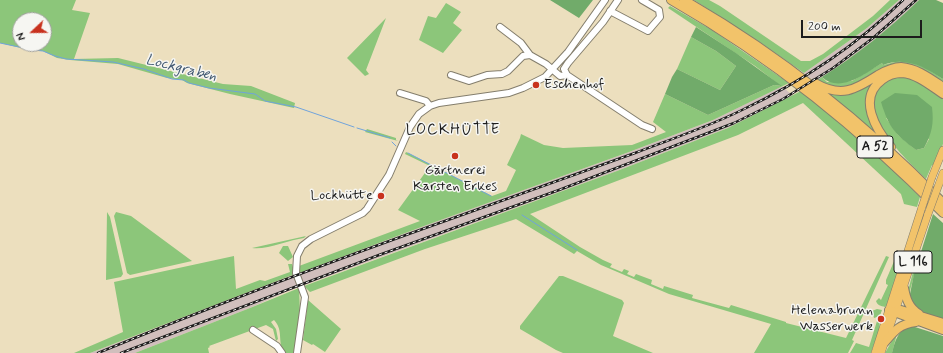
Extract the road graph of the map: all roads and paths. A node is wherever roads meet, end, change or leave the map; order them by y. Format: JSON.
{"nodes":[{"id":1,"x":605,"y":0,"type":"edge"},
{"id":2,"x":618,"y":0,"type":"edge"},
{"id":3,"x":642,"y":0,"type":"edge"},
{"id":4,"x":671,"y":0,"type":"edge"},
{"id":5,"x":684,"y":0,"type":"edge"},
{"id":6,"x":610,"y":11,"type":"junction"},
{"id":7,"x":500,"y":27,"type":"dead end"},
{"id":8,"x":530,"y":55,"type":"junction"},
{"id":9,"x":780,"y":62,"type":"junction"},
{"id":10,"x":553,"y":69,"type":"junction"},
{"id":11,"x":451,"y":74,"type":"dead end"},
{"id":12,"x":567,"y":75,"type":"junction"},
{"id":13,"x":941,"y":86,"type":"edge"},
{"id":14,"x":400,"y":93,"type":"dead end"},
{"id":15,"x":943,"y":94,"type":"edge"},
{"id":16,"x":430,"y":106,"type":"junction"},
{"id":17,"x":652,"y":129,"type":"dead end"},
{"id":18,"x":943,"y":150,"type":"edge"},
{"id":19,"x":943,"y":173,"type":"edge"},
{"id":20,"x":922,"y":182,"type":"junction"},
{"id":21,"x":943,"y":203,"type":"edge"},
{"id":22,"x":943,"y":213,"type":"edge"},
{"id":23,"x":904,"y":288,"type":"junction"},
{"id":24,"x":894,"y":310,"type":"junction"},
{"id":25,"x":922,"y":320,"type":"junction"},
{"id":26,"x":943,"y":323,"type":"edge"},
{"id":27,"x":253,"y":330,"type":"dead end"},
{"id":28,"x":943,"y":330,"type":"edge"},
{"id":29,"x":880,"y":350,"type":"edge"},
{"id":30,"x":282,"y":353,"type":"edge"},
{"id":31,"x":297,"y":353,"type":"edge"}],
"edges":[{"from":1,"to":10,"type":"street"},
{"from":2,"to":6,"type":"street"},
{"from":3,"to":6,"type":"street"},
{"from":4,"to":22,"type":"highway","number":"A 52"},
{"from":5,"to":9,"type":"highway","number":"A 52"},
{"from":6,"to":12,"type":"street"},
{"from":7,"to":8,"type":"street"},
{"from":8,"to":10,"type":"street"},
{"from":8,"to":11,"type":"street"},
{"from":9,"to":13,"type":"highway"},
{"from":9,"to":20,"type":"highway","number":"A 52"},
{"from":10,"to":12,"type":"street"},
{"from":10,"to":16,"type":"street"},
{"from":12,"to":17,"type":"street"},
{"from":14,"to":16,"type":"street"},
{"from":15,"to":20,"type":"highway"},
{"from":16,"to":31,"type":"street"},
{"from":18,"to":24,"type":"main road","number":"L 116","bridge":true},
{"from":19,"to":23,"type":"main road","number":"L 116","bridge":true},
{"from":20,"to":21,"type":"highway","number":"A 52"},
{"from":23,"to":24,"type":"main road","number":"L 116"},
{"from":23,"to":25,"type":"highway"},
{"from":24,"to":25,"type":"highway"},
{"from":24,"to":29,"type":"main road","number":"L 116"},
{"from":25,"to":26,"type":"highway"},
{"from":25,"to":28,"type":"highway"},
{"from":25,"to":29,"type":"highway"},
{"from":27,"to":30,"type":"street"}]}
